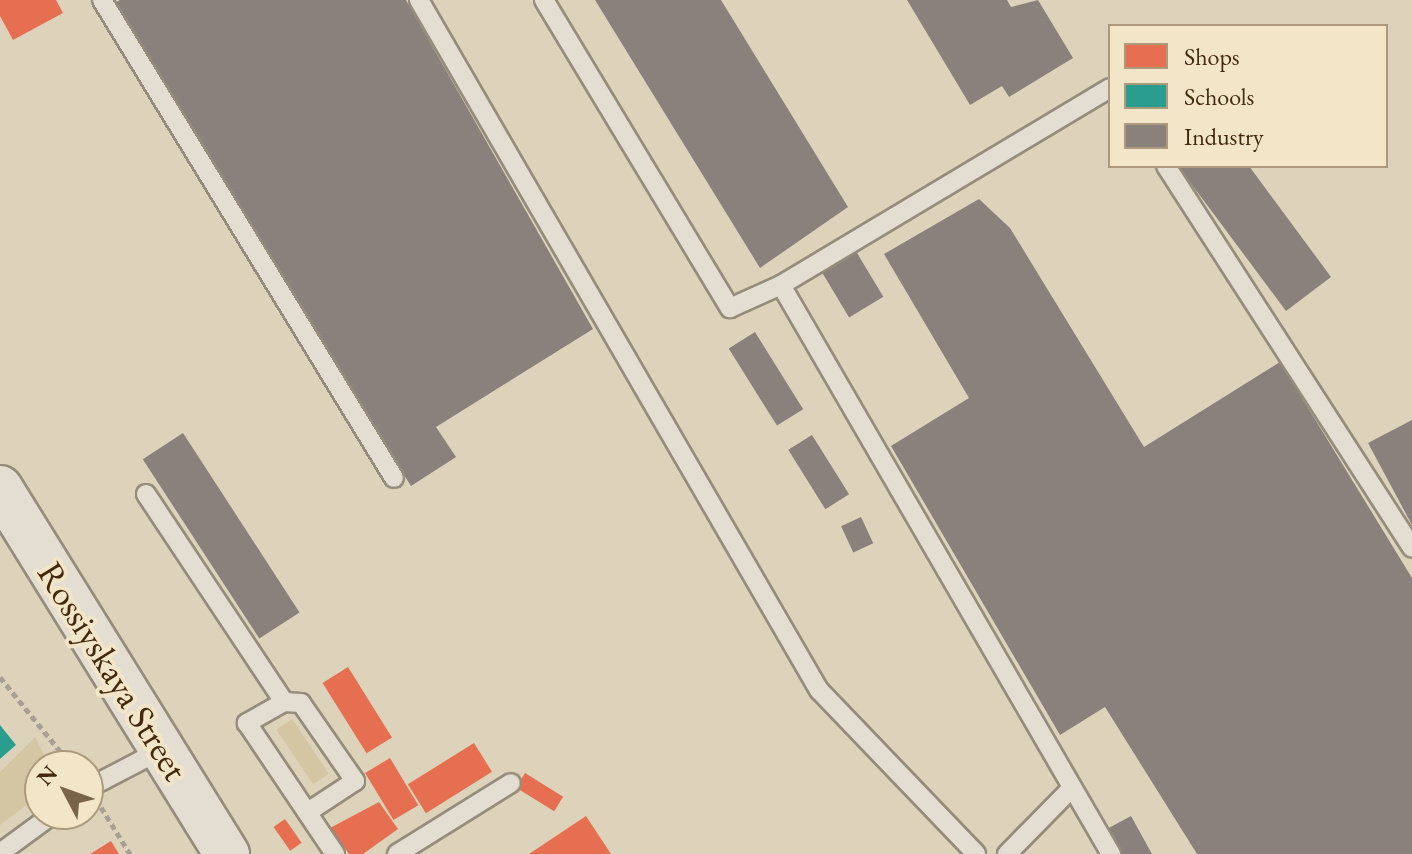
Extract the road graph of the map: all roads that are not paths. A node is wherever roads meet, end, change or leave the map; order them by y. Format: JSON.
{"nodes":[{"id":1,"x":102,"y":0,"type":"edge"},
{"id":2,"x":419,"y":0,"type":"edge"},
{"id":3,"x":544,"y":0,"type":"edge"},
{"id":4,"x":1108,"y":89,"type":"edge"},
{"id":5,"x":1167,"y":168,"type":"edge"},
{"id":6,"x":781,"y":285,"type":"junction"},
{"id":7,"x":394,"y":478,"type":"dead end"},
{"id":8,"x":0,"y":488,"type":"edge"},
{"id":9,"x":146,"y":494,"type":"dead end"},
{"id":10,"x":1412,"y":547,"type":"edge"},
{"id":11,"x":284,"y":702,"type":"junction"},
{"id":12,"x":161,"y":750,"type":"junction"},
{"id":13,"x":104,"y":779,"type":"edge"},
{"id":14,"x":511,"y":783,"type":"dead end"},
{"id":15,"x":1070,"y":790,"type":"junction"},
{"id":16,"x":308,"y":812,"type":"junction"},
{"id":17,"x":31,"y":830,"type":"edge"},
{"id":18,"x":0,"y":853,"type":"edge"},
{"id":19,"x":331,"y":853,"type":"edge"},
{"id":20,"x":227,"y":854,"type":"edge"},
{"id":21,"x":397,"y":854,"type":"edge"},
{"id":22,"x":976,"y":854,"type":"edge"},
{"id":23,"x":1007,"y":854,"type":"edge"},
{"id":24,"x":1111,"y":854,"type":"edge"}],
"edges":[{"from":1,"to":7,"type":"lane"},
{"from":2,"to":22,"type":"lane"},
{"from":3,"to":6,"type":"lane"},
{"from":4,"to":6,"type":"lane"},
{"from":5,"to":10,"type":"lane"},
{"from":6,"to":15,"type":"lane"},
{"from":8,"to":12,"type":"main road","name":"Rossiyskaya Street"},
{"from":9,"to":11,"type":"lane"},
{"from":11,"to":16,"type":"lane"},
{"from":11,"to":16,"type":"lane"},
{"from":12,"to":13,"type":"lane"},
{"from":12,"to":20,"type":"main road","name":"Rossiyskaya Street"},
{"from":14,"to":21,"type":"lane"},
{"from":15,"to":23,"type":"lane"},
{"from":15,"to":24,"type":"lane"},
{"from":16,"to":19,"type":"lane"},
{"from":17,"to":18,"type":"lane"}]}
